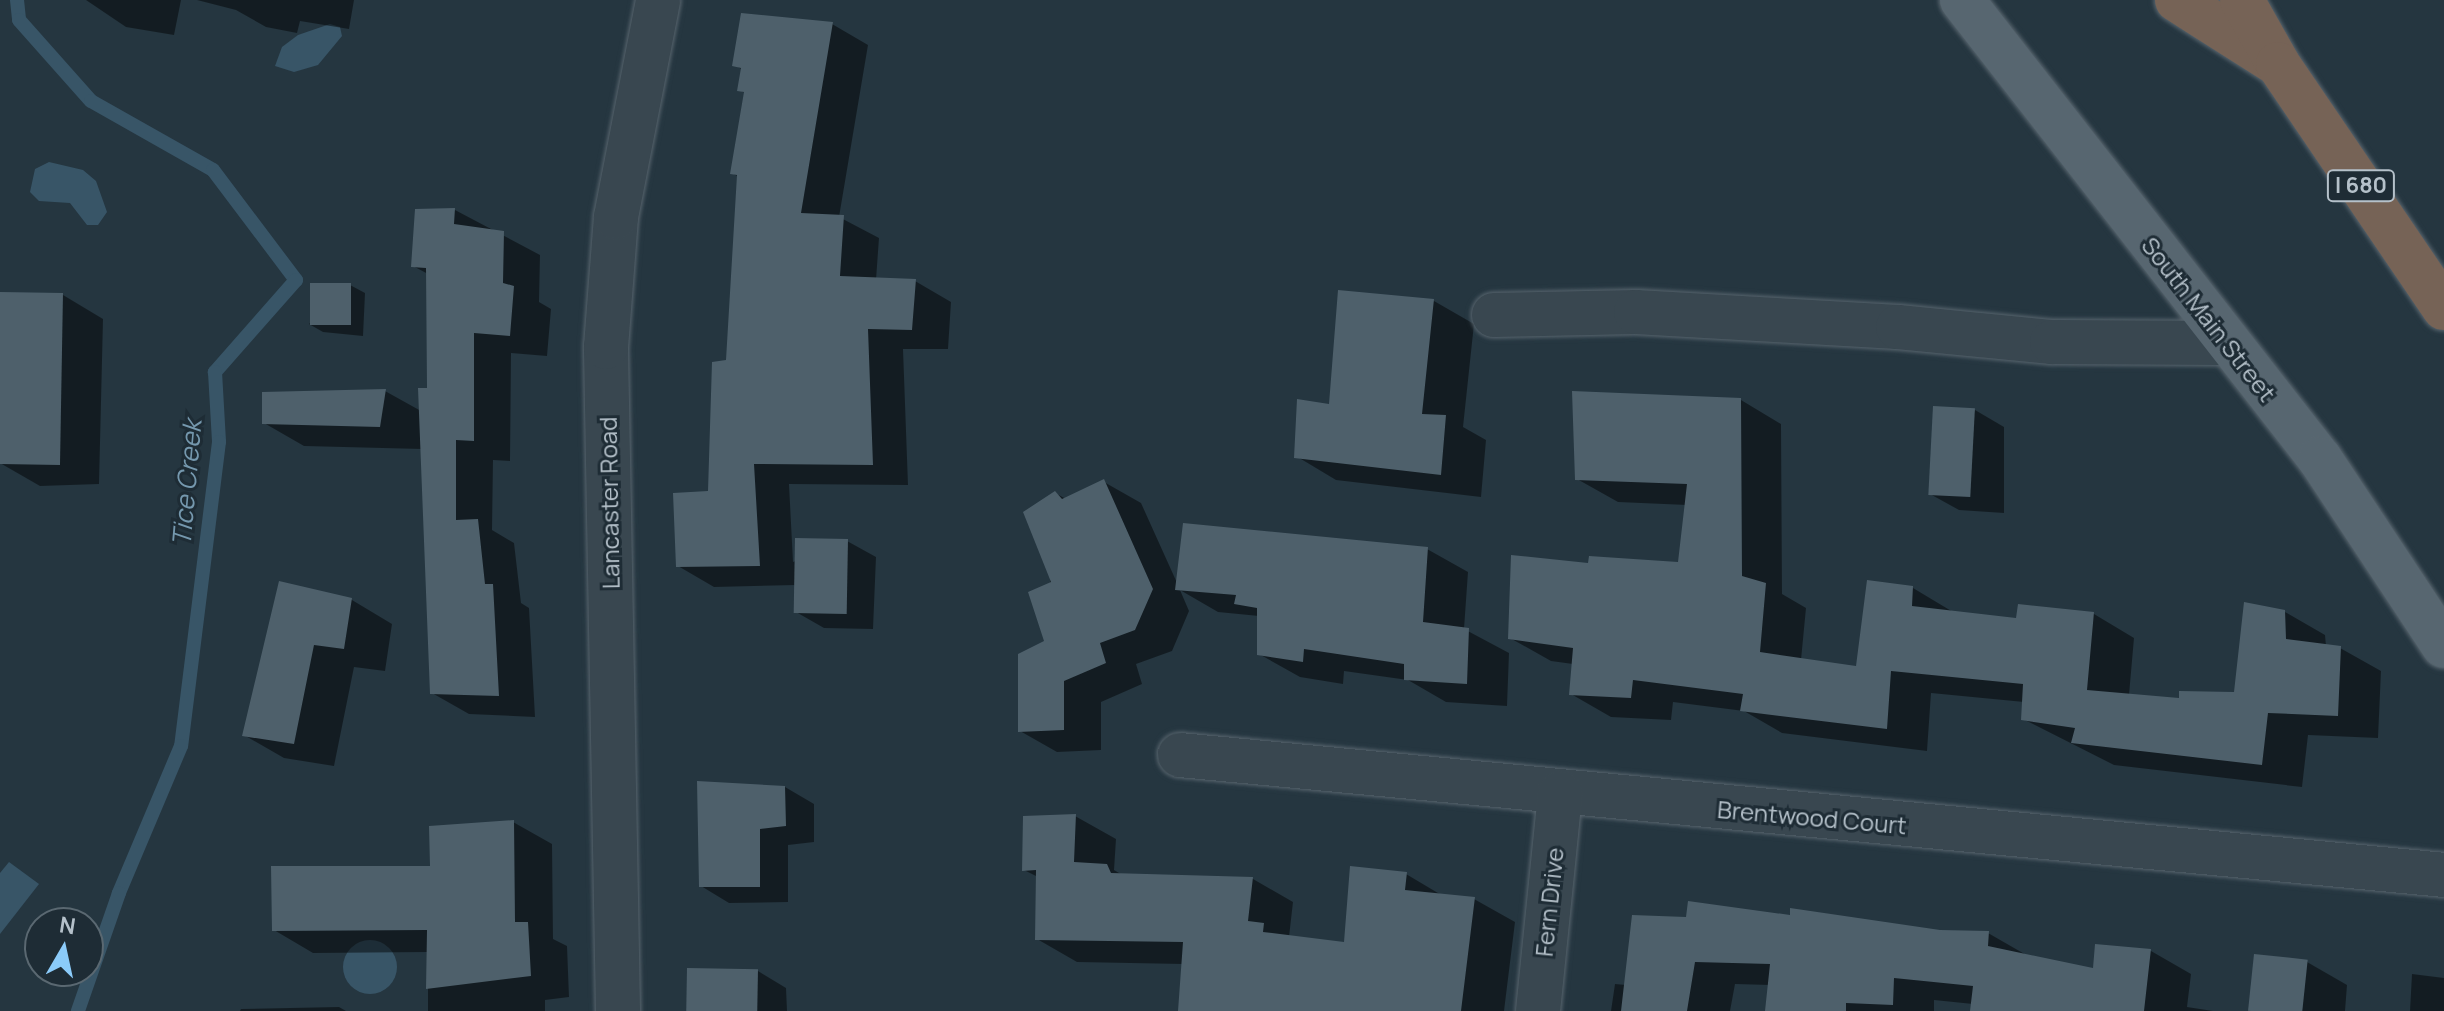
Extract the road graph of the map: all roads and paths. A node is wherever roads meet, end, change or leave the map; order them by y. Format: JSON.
{"nodes":[{"id":1,"x":658,"y":0,"type":"edge"},
{"id":2,"x":1962,"y":0,"type":"edge"},
{"id":3,"x":2177,"y":0,"type":"edge"},
{"id":4,"x":2242,"y":0,"type":"edge"},
{"id":5,"x":2278,"y":64,"type":"junction"},
{"id":6,"x":2444,"y":308,"type":"edge"},
{"id":7,"x":1494,"y":315,"type":"dead end"},
{"id":8,"x":2227,"y":343,"type":"junction"},
{"id":9,"x":2444,"y":646,"type":"edge"},
{"id":10,"x":1180,"y":755,"type":"dead end"},
{"id":11,"x":1560,"y":793,"type":"junction"},
{"id":12,"x":2444,"y":875,"type":"edge"},
{"id":13,"x":618,"y":1011,"type":"edge"},
{"id":14,"x":1538,"y":1011,"type":"edge"}],
"edges":[{"from":1,"to":13,"type":"street","name":"Lancaster Road"},
{"from":2,"to":8,"type":"main road","name":"South Main Street"},
{"from":3,"to":5,"type":"highway"},
{"from":4,"to":5,"type":"highway","number":"I 680"},
{"from":5,"to":6,"type":"highway","number":"I 680"},
{"from":7,"to":8,"type":"street"},
{"from":8,"to":9,"type":"main road","name":"South Main Street"},
{"from":10,"to":11,"type":"street","name":"Brentwood Court"},
{"from":11,"to":12,"type":"street","name":"Brentwood Court"},
{"from":11,"to":14,"type":"street","name":"Fern Drive"}]}
